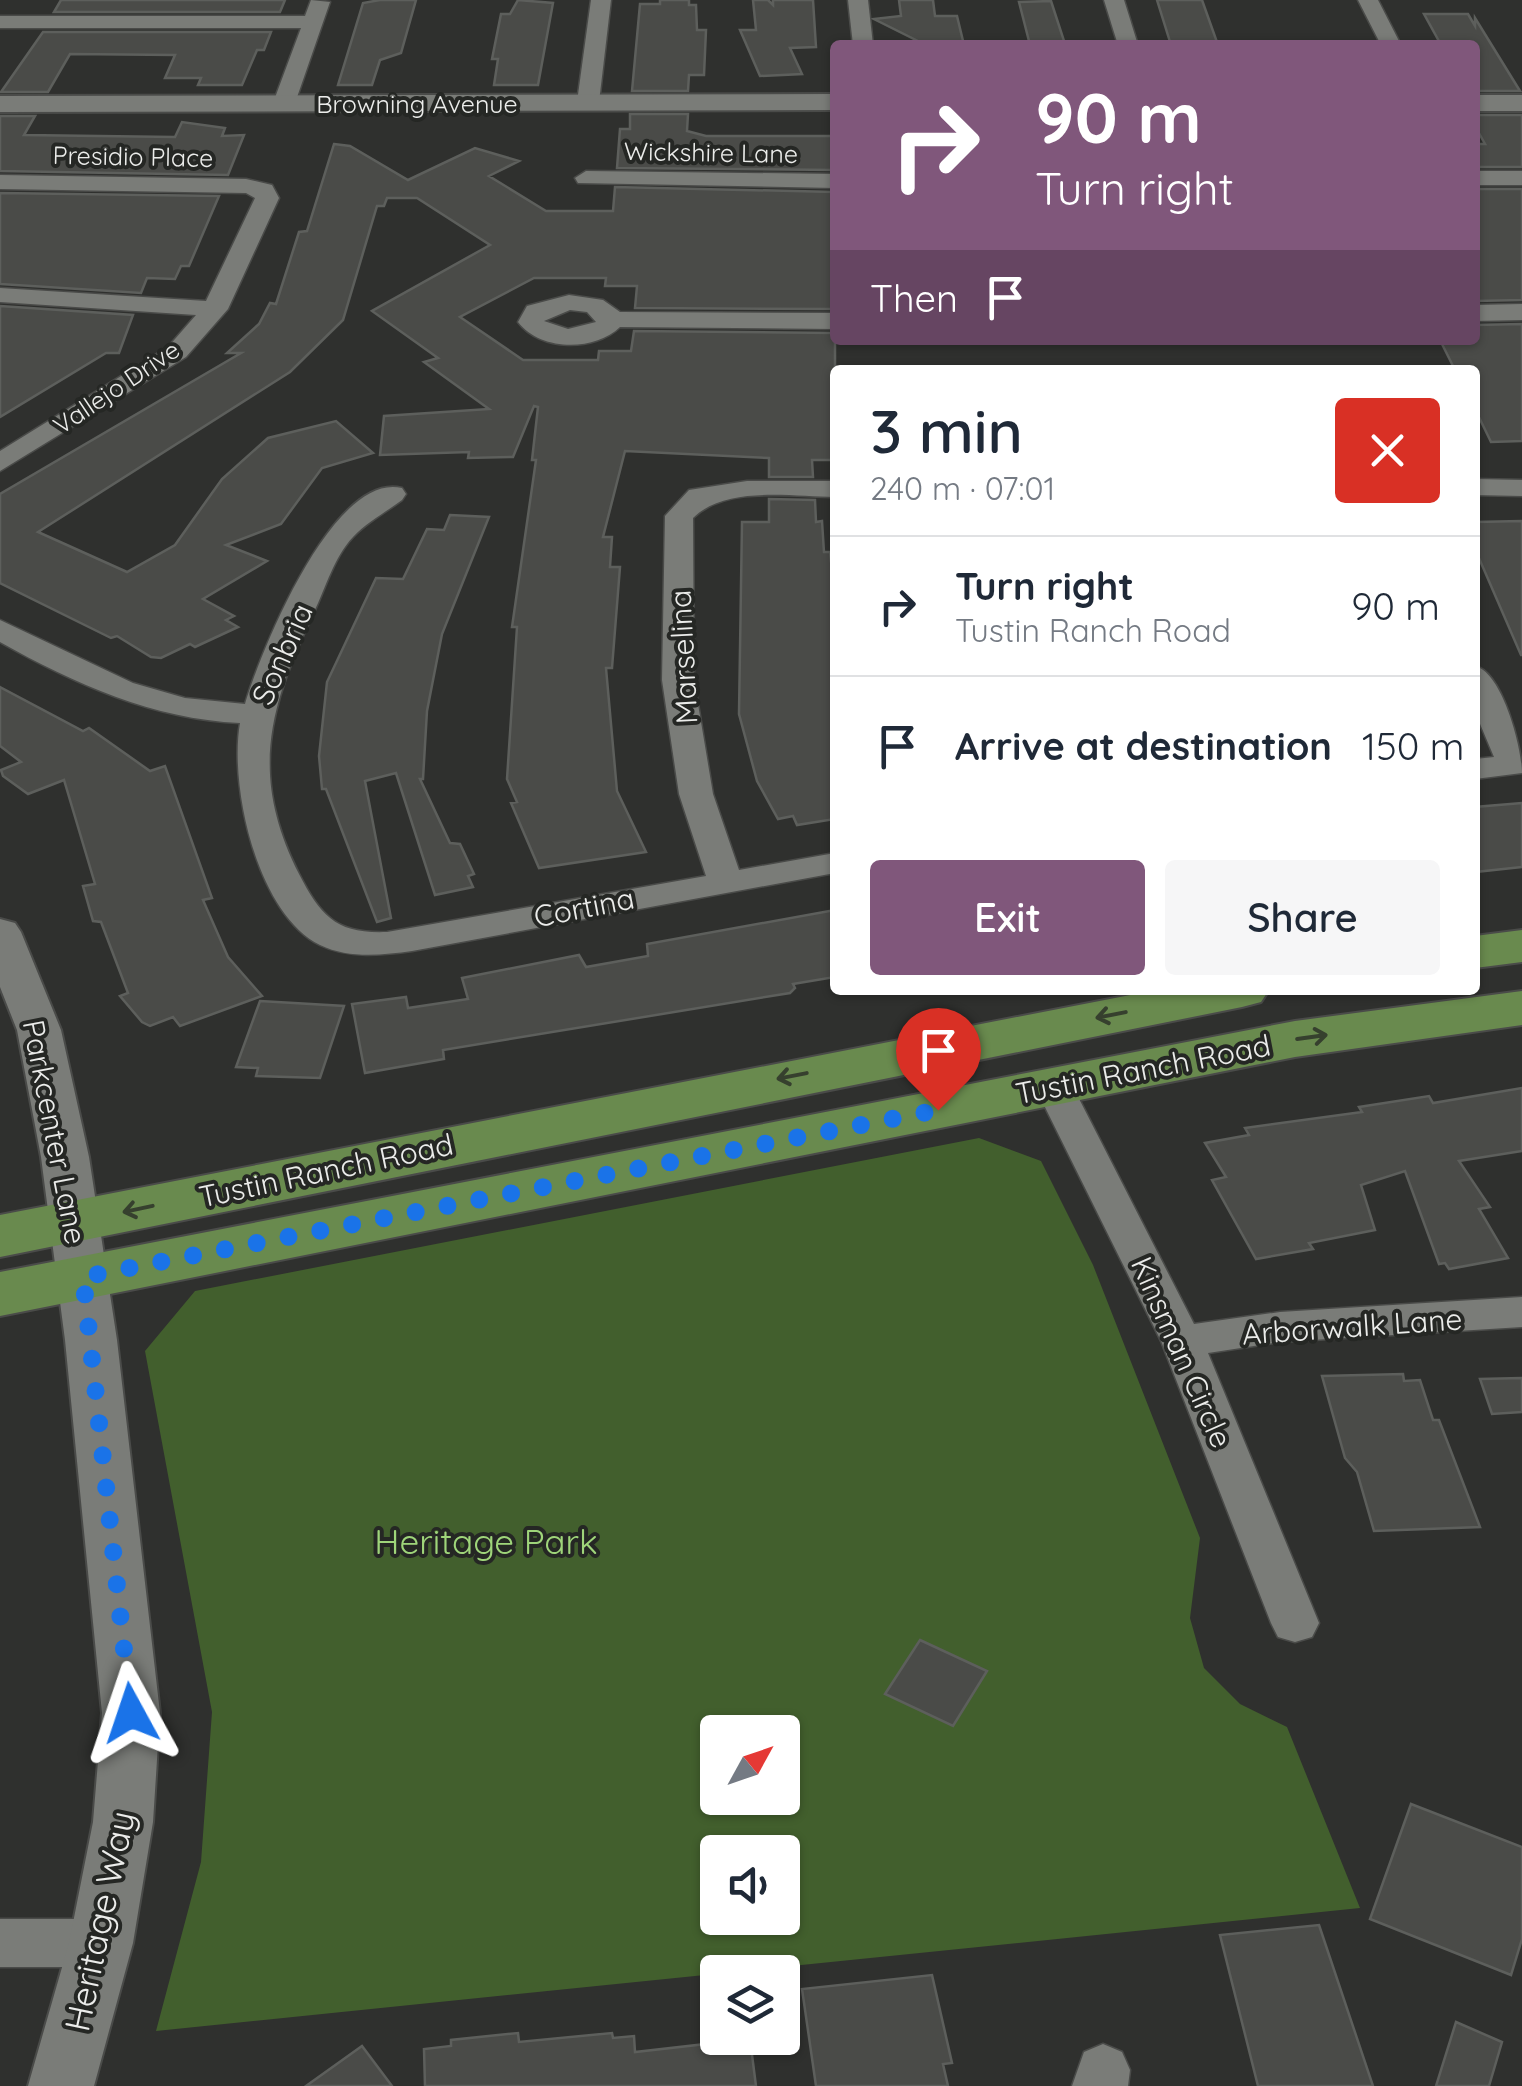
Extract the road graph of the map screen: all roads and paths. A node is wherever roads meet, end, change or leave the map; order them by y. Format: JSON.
{"nodes":[{"id":1,"x":321,"y":0,"type":"edge"},
{"id":2,"x":601,"y":0,"type":"edge"},
{"id":3,"x":858,"y":0,"type":"edge"},
{"id":4,"x":1114,"y":0,"type":"edge"},
{"id":5,"x":1368,"y":0,"type":"edge"},
{"id":6,"x":0,"y":22,"type":"edge"},
{"id":7,"x":313,"y":22,"type":"junction"},
{"id":8,"x":862,"y":40,"type":"edge"},
{"id":9,"x":1126,"y":40,"type":"edge"},
{"id":10,"x":1388,"y":40,"type":"edge"},
{"id":11,"x":588,"y":102,"type":"junction"},
{"id":12,"x":830,"y":102,"type":"edge"},
{"id":13,"x":284,"y":103,"type":"junction"},
{"id":14,"x":1480,"y":103,"type":"edge"},
{"id":15,"x":1522,"y":103,"type":"edge"},
{"id":16,"x":0,"y":104,"type":"edge"},
{"id":17,"x":586,"y":178,"type":"dead end"},
{"id":18,"x":1480,"y":178,"type":"edge"},
{"id":19,"x":1522,"y":178,"type":"edge"},
{"id":20,"x":830,"y":181,"type":"edge"},
{"id":21,"x":0,"y":182,"type":"edge"},
{"id":22,"x":264,"y":190,"type":"joint"},
{"id":23,"x":0,"y":295,"type":"edge"},
{"id":24,"x":215,"y":309,"type":"junction"},
{"id":25,"x":1522,"y":312,"type":"edge"},
{"id":26,"x":1480,"y":313,"type":"edge"},
{"id":27,"x":610,"y":319,"type":"dead end"},
{"id":28,"x":830,"y":322,"type":"edge"},
{"id":29,"x":0,"y":463,"type":"edge"},
{"id":30,"x":1480,"y":488,"type":"edge"},
{"id":31,"x":1522,"y":488,"type":"edge"},
{"id":32,"x":830,"y":489,"type":"edge"},
{"id":33,"x":392,"y":494,"type":"dead end"},
{"id":34,"x":0,"y":629,"type":"edge"},
{"id":35,"x":1480,"y":685,"type":"edge"},
{"id":36,"x":254,"y":714,"type":"junction"},
{"id":37,"x":1518,"y":763,"type":"edge"},
{"id":38,"x":1480,"y":768,"type":"edge"},
{"id":39,"x":830,"y":864,"type":"edge"},
{"id":40,"x":725,"y":880,"type":"junction"},
{"id":41,"x":0,"y":932,"type":"edge"},
{"id":42,"x":333,"y":942,"type":"joint"},
{"id":43,"x":1522,"y":946,"type":"edge"},
{"id":44,"x":1480,"y":951,"type":"edge"},
{"id":45,"x":1220,"y":995,"type":"edge"},
{"id":46,"x":1522,"y":1008,"type":"edge"},
{"id":47,"x":1054,"y":1087,"type":"junction"},
{"id":48,"x":0,"y":1236,"type":"edge"},
{"id":49,"x":79,"y":1249,"type":"junction"},
{"id":50,"x":0,"y":1294,"type":"edge"},
{"id":51,"x":1522,"y":1312,"type":"edge"},
{"id":52,"x":1182,"y":1341,"type":"junction"},
{"id":53,"x":1295,"y":1622,"type":"dead end"},
{"id":54,"x":0,"y":1943,"type":"edge"},
{"id":55,"x":101,"y":1943,"type":"junction"},
{"id":56,"x":62,"y":2086,"type":"edge"}],
"edges":[{"from":1,"to":7,"type":"street"},
{"from":2,"to":11,"type":"street"},
{"from":3,"to":8,"type":"street"},
{"from":4,"to":9,"type":"street"},
{"from":5,"to":10,"type":"street"},
{"from":6,"to":7,"type":"street"},
{"from":7,"to":13,"type":"street"},
{"from":11,"to":12,"type":"street","name":"Browning Avenue"},
{"from":11,"to":13,"type":"street","name":"Browning Avenue"},
{"from":13,"to":16,"type":"street","name":"Browning Avenue"},
{"from":14,"to":15,"type":"street"},
{"from":17,"to":20,"type":"street","name":"Wickshire Lane"},
{"from":18,"to":19,"type":"street"},
{"from":21,"to":22,"type":"street","name":"Presidio Place"},
{"from":22,"to":24,"type":"street","name":"Vallejo Drive"},
{"from":23,"to":24,"type":"street"},
{"from":24,"to":29,"type":"street","name":"Vallejo Drive"},
{"from":25,"to":26,"type":"street"},
{"from":27,"to":28,"type":"street"},
{"from":30,"to":31,"type":"street"},
{"from":32,"to":40,"type":"street","name":"Marselina"},
{"from":33,"to":36,"type":"street","name":"Sonbria"},
{"from":34,"to":36,"type":"street"},
{"from":35,"to":37,"type":"street"},
{"from":36,"to":42,"type":"street","name":"Sonbria"},
{"from":37,"to":38,"type":"street"},
{"from":39,"to":40,"type":"street","name":"Cortina"},
{"from":40,"to":42,"type":"street","name":"Cortina"},
{"from":41,"to":49,"type":"street","name":"Parkcenter Lane"},
{"from":43,"to":44,"type":"main road"},
{"from":45,"to":49,"type":"main road","name":"Tustin Ranch Road","one_way":true},
{"from":47,"to":46,"type":"main road","name":"Tustin Ranch Road","one_way":true},
{"from":47,"to":49,"type":"main road","name":"Tustin Ranch Road"},
{"from":47,"to":52,"type":"street","name":"Kinsman Circle"},
{"from":48,"to":49,"type":"main road","name":"Tustin Ranch Road"},
{"from":49,"to":50,"type":"main road","name":"Tustin Ranch Road"},
{"from":49,"to":55,"type":"street","name":"Heritage Way"},
{"from":51,"to":52,"type":"street","name":"Arborwalk Lane"},
{"from":52,"to":53,"type":"street","name":"Kinsman Circle"},
{"from":54,"to":55,"type":"street"},
{"from":55,"to":56,"type":"street","name":"Heritage Way"}]}
